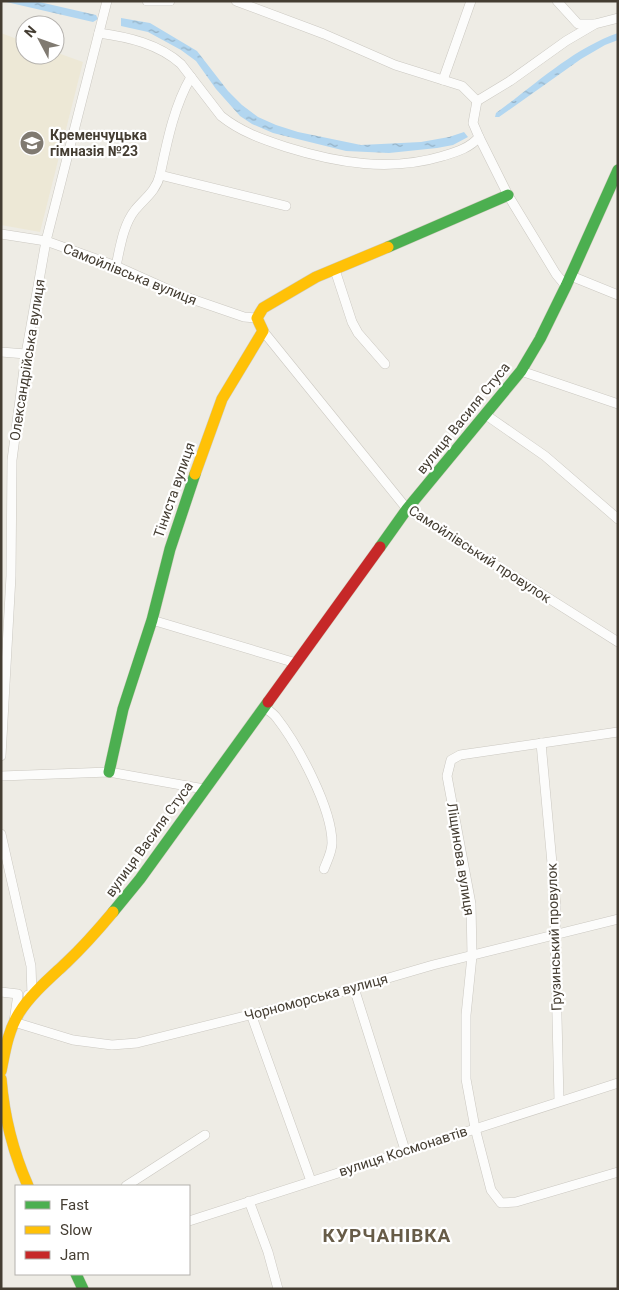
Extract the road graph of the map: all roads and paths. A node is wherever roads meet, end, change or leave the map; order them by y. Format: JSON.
{"nodes":[{"id":1,"x":107,"y":1,"type":"edge"},
{"id":2,"x":147,"y":1,"type":"edge"},
{"id":3,"x":170,"y":1,"type":"edge"},
{"id":4,"x":236,"y":1,"type":"edge"},
{"id":5,"x":472,"y":1,"type":"edge"},
{"id":6,"x":557,"y":1,"type":"edge"},
{"id":7,"x":618,"y":18,"type":"edge"},
{"id":8,"x":594,"y":24,"type":"junction"},
{"id":9,"x":99,"y":32,"type":"junction"},
{"id":10,"x":191,"y":76,"type":"junction"},
{"id":11,"x":443,"y":80,"type":"junction"},
{"id":12,"x":477,"y":100,"type":"junction"},
{"id":13,"x":479,"y":137,"type":"junction"},
{"id":14,"x":618,"y":170,"type":"edge"},
{"id":15,"x":160,"y":175,"type":"junction"},
{"id":16,"x":508,"y":195,"type":"junction"},
{"id":17,"x":286,"y":206,"type":"dead end"},
{"id":18,"x":1,"y":234,"type":"edge"},
{"id":19,"x":46,"y":241,"type":"junction"},
{"id":20,"x":116,"y":266,"type":"junction"},
{"id":21,"x":335,"y":270,"type":"junction"},
{"id":22,"x":569,"y":281,"type":"junction"},
{"id":23,"x":618,"y":295,"type":"edge"},
{"id":24,"x":257,"y":318,"type":"junction"},
{"id":25,"x":263,"y":332,"type":"junction"},
{"id":26,"x":1,"y":352,"type":"edge"},
{"id":27,"x":26,"y":354,"type":"junction"},
{"id":28,"x":385,"y":364,"type":"dead end"},
{"id":29,"x":521,"y":371,"type":"junction"},
{"id":30,"x":618,"y":404,"type":"edge"},
{"id":31,"x":486,"y":416,"type":"junction"},
{"id":32,"x":408,"y":509,"type":"junction"},
{"id":33,"x":618,"y":519,"type":"edge"},
{"id":34,"x":6,"y":575,"type":"edge"},
{"id":35,"x":152,"y":620,"type":"junction"},
{"id":36,"x":618,"y":642,"type":"edge"},
{"id":37,"x":296,"y":663,"type":"junction"},
{"id":38,"x":264,"y":707,"type":"junction"},
{"id":39,"x":618,"y":732,"type":"edge"},
{"id":40,"x":541,"y":743,"type":"junction"},
{"id":41,"x":1,"y":756,"type":"edge"},
{"id":42,"x":109,"y":772,"type":"junction"},
{"id":43,"x":1,"y":776,"type":"edge"},
{"id":44,"x":204,"y":788,"type":"junction"},
{"id":45,"x":1,"y":834,"type":"edge"},
{"id":46,"x":324,"y":869,"type":"dead end"},
{"id":47,"x":618,"y":919,"type":"edge"},
{"id":48,"x":555,"y":934,"type":"junction"},
{"id":49,"x":472,"y":956,"type":"junction"},
{"id":50,"x":354,"y":988,"type":"junction"},
{"id":51,"x":1,"y":992,"type":"edge"},
{"id":52,"x":18,"y":994,"type":"junction"},
{"id":53,"x":32,"y":995,"type":"junction"},
{"id":54,"x":251,"y":1014,"type":"junction"},
{"id":55,"x":14,"y":1022,"type":"junction"},
{"id":56,"x":1,"y":1071,"type":"edge"},
{"id":57,"x":1,"y":1079,"type":"edge"},
{"id":58,"x":618,"y":1083,"type":"edge"},
{"id":59,"x":559,"y":1102,"type":"junction"},
{"id":60,"x":475,"y":1128,"type":"junction"},
{"id":61,"x":205,"y":1135,"type":"dead end"},
{"id":62,"x":405,"y":1150,"type":"junction"},
{"id":63,"x":618,"y":1172,"type":"edge"},
{"id":64,"x":311,"y":1181,"type":"junction"},
{"id":65,"x":28,"y":1185,"type":"edge"},
{"id":66,"x":128,"y":1185,"type":"edge"},
{"id":67,"x":249,"y":1201,"type":"junction"},
{"id":68,"x":190,"y":1221,"type":"edge"},
{"id":69,"x":76,"y":1275,"type":"edge"},
{"id":70,"x":83,"y":1289,"type":"edge"},
{"id":71,"x":278,"y":1289,"type":"edge"}],
"edges":[{"from":1,"to":9,"type":"street","name":"Олександрійська вулиця"},
{"from":2,"to":3,"type":"street"},
{"from":4,"to":11,"type":"street"},
{"from":5,"to":11,"type":"street"},
{"from":6,"to":8,"type":"street"},
{"from":7,"to":8,"type":"street"},
{"from":8,"to":12,"type":"street"},
{"from":9,"to":10,"type":"street"},
{"from":9,"to":19,"type":"street","name":"Олександрійська вулиця"},
{"from":10,"to":13,"type":"street"},
{"from":10,"to":15,"type":"street"},
{"from":11,"to":12,"type":"street"},
{"from":12,"to":13,"type":"street"},
{"from":13,"to":16,"type":"street"},
{"from":14,"to":22,"type":"main road","name":"вулиця Василя Стуса"},
{"from":15,"to":17,"type":"street"},
{"from":15,"to":20,"type":"street"},
{"from":16,"to":21,"type":"main road"},
{"from":16,"to":22,"type":"street"},
{"from":18,"to":19,"type":"street","name":"Самойлівська вулиця"},
{"from":19,"to":20,"type":"street","name":"Самойлівська вулиця"},
{"from":19,"to":27,"type":"street","name":"Олександрійська вулиця"},
{"from":20,"to":24,"type":"street","name":"Самойлівська вулиця"},
{"from":21,"to":24,"type":"main road"},
{"from":21,"to":28,"type":"street"},
{"from":22,"to":23,"type":"street"},
{"from":22,"to":29,"type":"main road","name":"вулиця Василя Стуса"},
{"from":24,"to":25,"type":"main road"},
{"from":25,"to":32,"type":"street","name":"Самойлівський провулок"},
{"from":25,"to":35,"type":"main road","name":"Тіниста вулиця"},
{"from":26,"to":27,"type":"street"},
{"from":27,"to":34,"type":"street","name":"Олександрійська вулиця"},
{"from":29,"to":30,"type":"street"},
{"from":29,"to":31,"type":"main road","name":"вулиця Василя Стуса"},
{"from":31,"to":32,"type":"main road","name":"вулиця Василя Стуса"},
{"from":31,"to":33,"type":"street"},
{"from":32,"to":36,"type":"street","name":"Самойлівський провулок"},
{"from":32,"to":37,"type":"main road","name":"вулиця Василя Стуса"},
{"from":34,"to":41,"type":"street","name":"Олександрійська вулиця"},
{"from":35,"to":37,"type":"street"},
{"from":35,"to":42,"type":"main road","name":"Тіниста вулиця"},
{"from":37,"to":38,"type":"main road","name":"вулиця Василя Стуса"},
{"from":38,"to":44,"type":"main road","name":"вулиця Василя Стуса"},
{"from":38,"to":46,"type":"street"},
{"from":39,"to":40,"type":"street","name":"Ліщинова вулиця"},
{"from":40,"to":48,"type":"street","name":"Грузинський провулок"},
{"from":40,"to":49,"type":"street","name":"Ліщинова вулиця"},
{"from":42,"to":43,"type":"street"},
{"from":42,"to":44,"type":"street"},
{"from":44,"to":53,"type":"main road","name":"вулиця Василя Стуса"},
{"from":45,"to":53,"type":"street"},
{"from":47,"to":48,"type":"street","name":"Чорноморська вулиця"},
{"from":48,"to":49,"type":"street","name":"Чорноморська вулиця"},
{"from":48,"to":59,"type":"street","name":"Грузинський провулок"},
{"from":49,"to":50,"type":"street","name":"Чорноморська вулиця"},
{"from":49,"to":60,"type":"street","name":"Ліщинова вулиця"},
{"from":50,"to":54,"type":"street","name":"Чорноморська вулиця"},
{"from":50,"to":62,"type":"street"},
{"from":51,"to":52,"type":"street"},
{"from":52,"to":53,"type":"street"},
{"from":52,"to":55,"type":"street"},
{"from":53,"to":55,"type":"main road","name":"вулиця Василя Стуса"},
{"from":54,"to":55,"type":"street","name":"Чорноморська вулиця"},
{"from":54,"to":64,"type":"street"},
{"from":55,"to":56,"type":"main road","name":"вулиця Василя Стуса"},
{"from":57,"to":65,"type":"main road"},
{"from":58,"to":59,"type":"street","name":"вулиця Космонавтів"},
{"from":59,"to":60,"type":"street","name":"вулиця Космонавтів"},
{"from":60,"to":62,"type":"street","name":"вулиця Космонавтів"},
{"from":60,"to":63,"type":"street","name":"Ліщинова вулиця"},
{"from":61,"to":66,"type":"street"},
{"from":62,"to":64,"type":"street","name":"вулиця Космонавтів"},
{"from":64,"to":67,"type":"street","name":"вулиця Космонавтів"},
{"from":67,"to":68,"type":"street","name":"вулиця Космонавтів"},
{"from":67,"to":71,"type":"street"},
{"from":69,"to":70,"type":"main road"}]}
